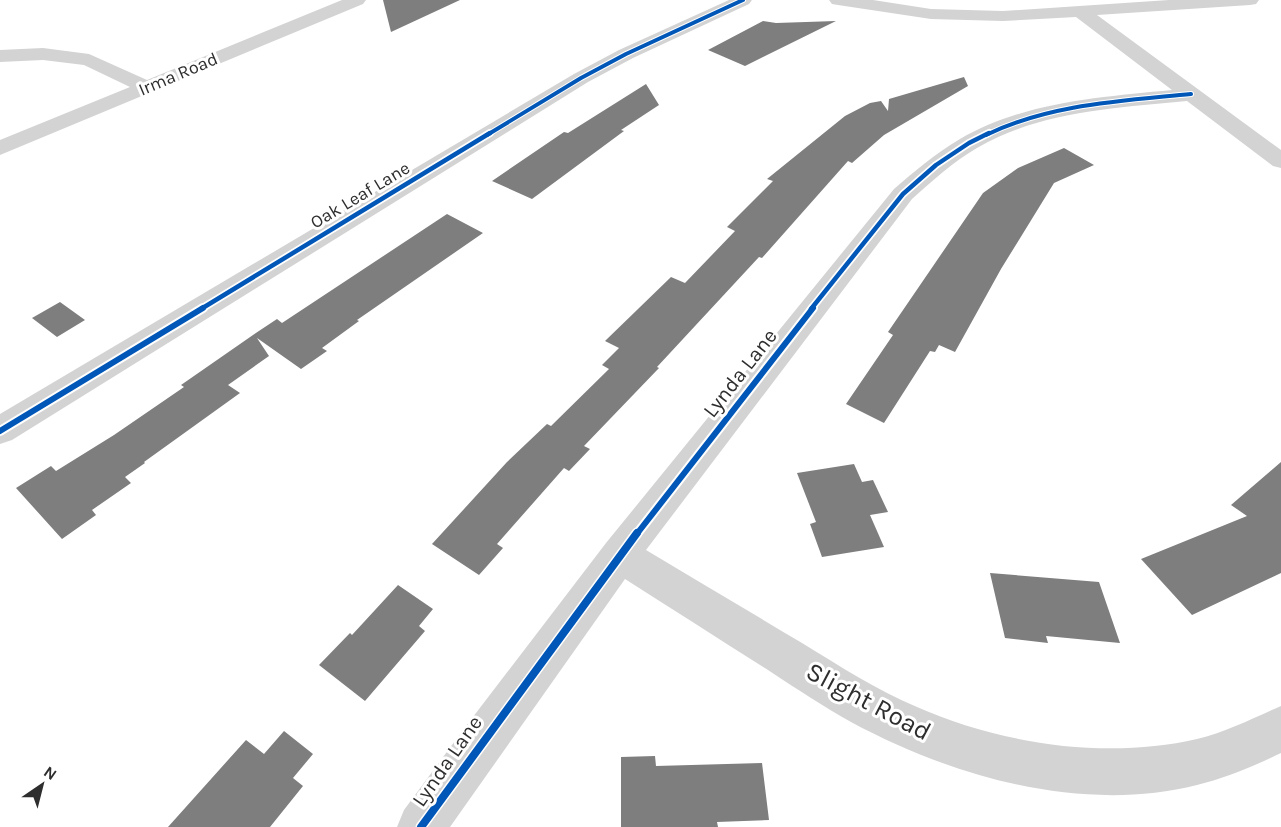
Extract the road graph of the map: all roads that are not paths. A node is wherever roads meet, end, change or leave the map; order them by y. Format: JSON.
{"nodes":[{"id":1,"x":357,"y":0,"type":"edge"},
{"id":2,"x":743,"y":0,"type":"edge"},
{"id":3,"x":838,"y":0,"type":"edge"},
{"id":4,"x":1250,"y":0,"type":"edge"},
{"id":5,"x":1081,"y":12,"type":"junction"},
{"id":6,"x":0,"y":56,"type":"edge"},
{"id":7,"x":147,"y":87,"type":"junction"},
{"id":8,"x":1191,"y":94,"type":"junction"},
{"id":9,"x":0,"y":148,"type":"edge"},
{"id":10,"x":1281,"y":161,"type":"edge"},
{"id":11,"x":0,"y":431,"type":"edge"},
{"id":12,"x":620,"y":555,"type":"junction"},
{"id":13,"x":1281,"y":729,"type":"edge"},
{"id":14,"x":421,"y":827,"type":"edge"}],
"edges":[{"from":1,"to":7,"type":"street","name":"Irma Road"},
{"from":2,"to":11,"type":"street","name":"Oak Leaf Lane"},
{"from":3,"to":5,"type":"street"},
{"from":4,"to":5,"type":"street"},
{"from":5,"to":8,"type":"street"},
{"from":6,"to":7,"type":"street"},
{"from":7,"to":9,"type":"street","name":"Irma Road"},
{"from":8,"to":10,"type":"street"},
{"from":8,"to":12,"type":"street","name":"Lynda Lane"},
{"from":12,"to":13,"type":"street","name":"Slight Road"},
{"from":12,"to":14,"type":"street","name":"Lynda Lane"}]}
